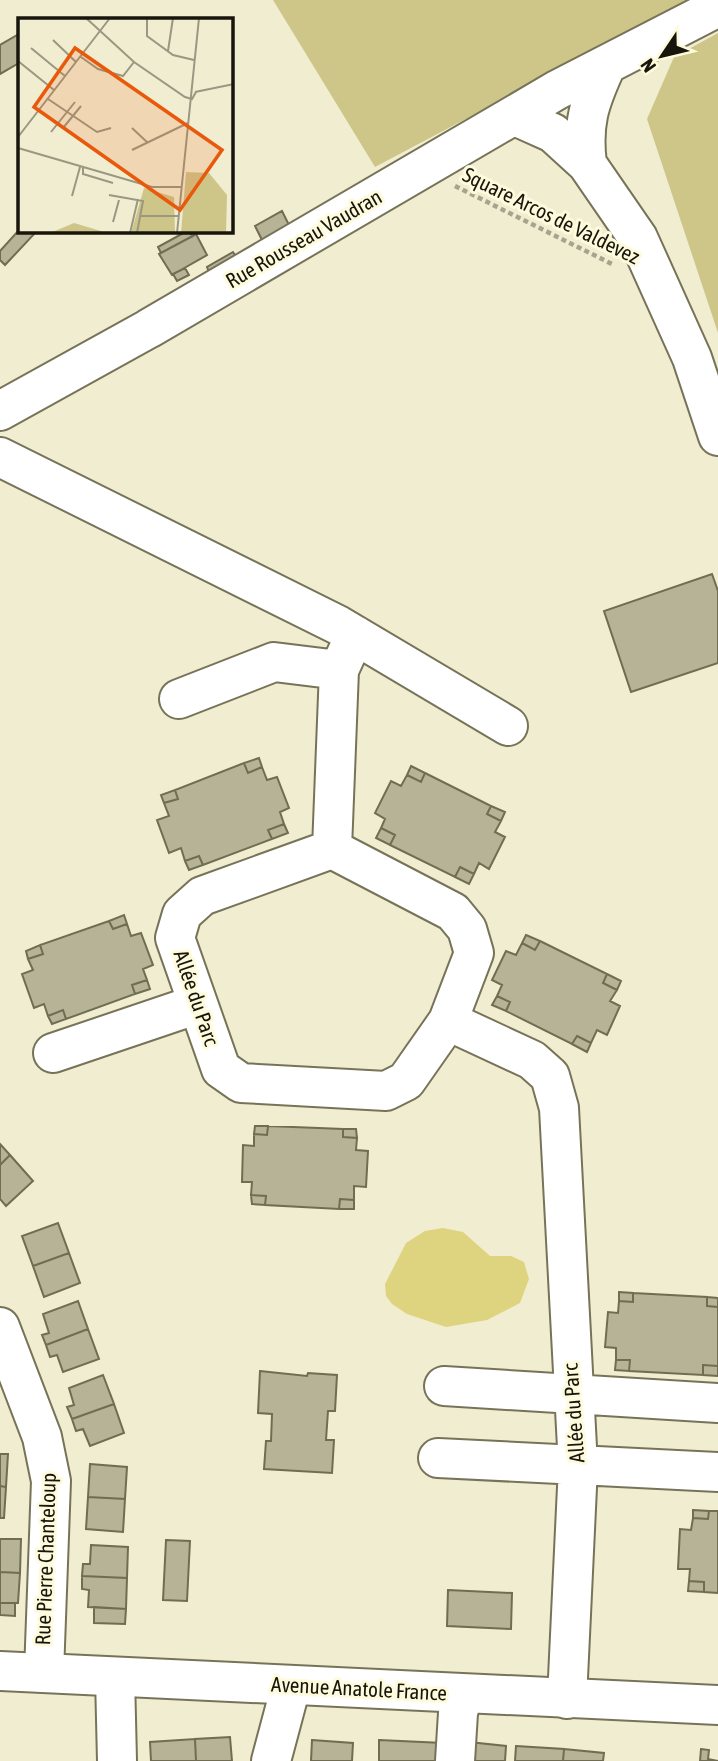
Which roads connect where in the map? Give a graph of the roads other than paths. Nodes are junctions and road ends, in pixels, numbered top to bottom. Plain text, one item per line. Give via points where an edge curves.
1 (718, 8) edge
2 (606, 66) junction
3 (515, 116) junction
4 (587, 164) junction
5 (0, 411) edge
6 (716, 420) edge
7 (0, 457) edge
8 (355, 635) junction
9 (339, 670) junction
10 (179, 699) dead end
11 (508, 726) dead end
12 (332, 849) junction
13 (198, 1004) junction
14 (448, 1021) junction
15 (53, 1053) dead end
16 (0, 1327) edge
17 (444, 1386) dead end
18 (572, 1394) junction
19 (718, 1403) edge
20 (438, 1458) dead end
21 (579, 1466) junction
22 (718, 1472) edge
23 (0, 1671) edge
24 (44, 1673) junction
25 (115, 1677) junction
26 (291, 1686) junction
27 (463, 1694) junction
28 (567, 1699) junction
29 (718, 1705) edge
30 (117, 1761) edge
31 (271, 1761) edge
32 (455, 1761) edge

1 - 2 street, Rue Rousseau Vaudran
2 - 3 street, Rue Rousseau Vaudran
2 - 4 street via 590,101 583,134
3 - 4 street via 553,133
3 - 5 street, Rue Rousseau Vaudran
4 - 6 street via 654,269
7 - 8 street
8 - 9 street
8 - 11 street
9 - 10 street via 274,663
9 - 12 street
12 - 13 street, Allée du Parc via 202,896 182,914 175,938
12 - 14 street, Allée du Parc via 453,912 467,929 474,953
13 - 14 street, Allée du Parc via 221,1069 241,1083 386,1091 406,1081
13 - 15 street
14 - 18 street, Allée du Parc via 531,1060 550,1076 559,1108
16 - 24 street, Rue Pierre Chanteloup via 50,1470
17 - 18 street
18 - 19 street
18 - 21 street, Allée du Parc
20 - 21 street
21 - 22 street
21 - 28 street, Allée du Parc
23 - 24 street, Avenue Anatole France
24 - 25 street, Avenue Anatole France
25 - 26 street, Avenue Anatole France
25 - 30 street
26 - 27 street, Avenue Anatole France
26 - 31 street
27 - 28 street, Avenue Anatole France
27 - 32 street
28 - 29 street, Avenue Anatole France

